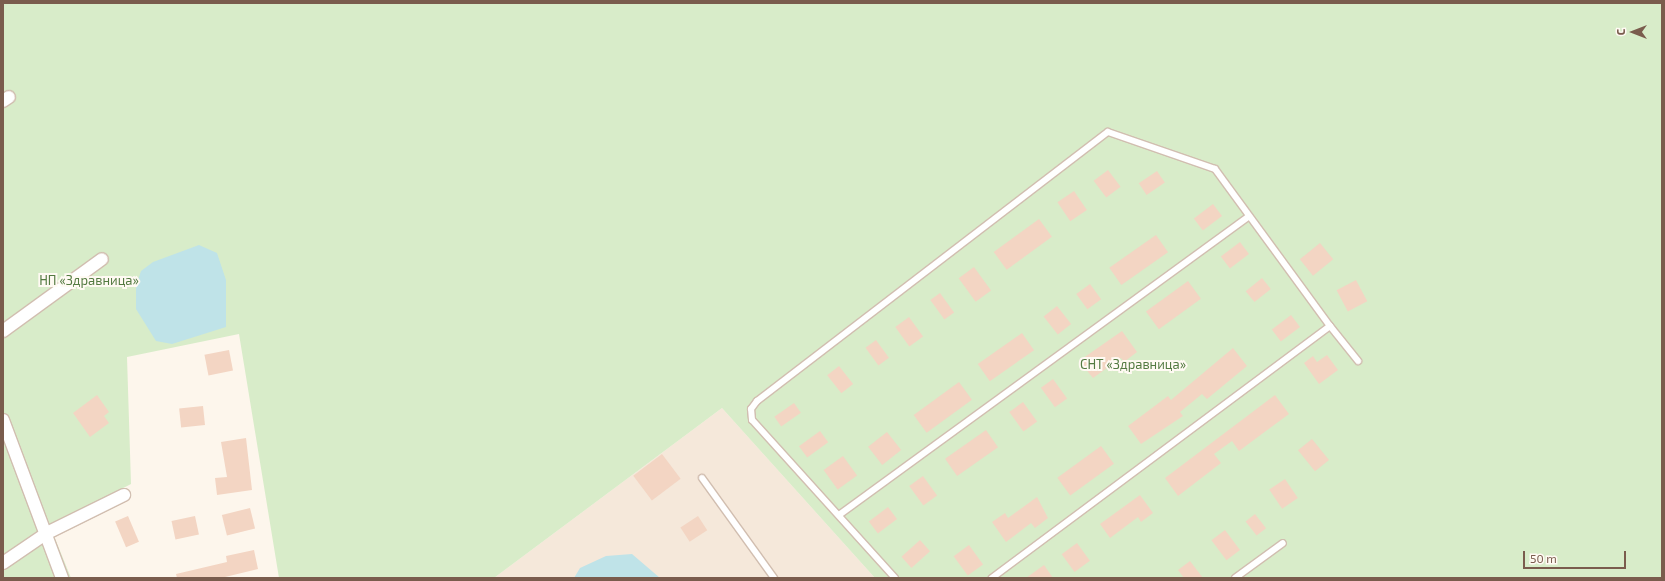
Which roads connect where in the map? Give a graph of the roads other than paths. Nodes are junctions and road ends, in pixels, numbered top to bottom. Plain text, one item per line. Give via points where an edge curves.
1 (1248, 217) junction
2 (102, 259) dead end
3 (1330, 326) junction
4 (3, 331) edge
5 (1358, 361) dead end
6 (3, 420) edge
7 (702, 478) dead end
8 (124, 496) dead end
9 (839, 515) junction
10 (47, 533) junction
11 (1283, 543) dead end
12 (3, 563) edge
13 (62, 578) edge
14 (774, 578) edge
15 (895, 578) edge
16 (992, 578) edge
17 (1235, 578) edge

1 - 3 lane
1 - 9 lane
1 - 9 lane via 1215,169 1108,132 754,405 752,420
2 - 4 street
3 - 5 lane
3 - 16 lane
6 - 10 street
7 - 14 lane
8 - 10 street
9 - 15 lane
10 - 12 street
10 - 13 street
11 - 17 lane

